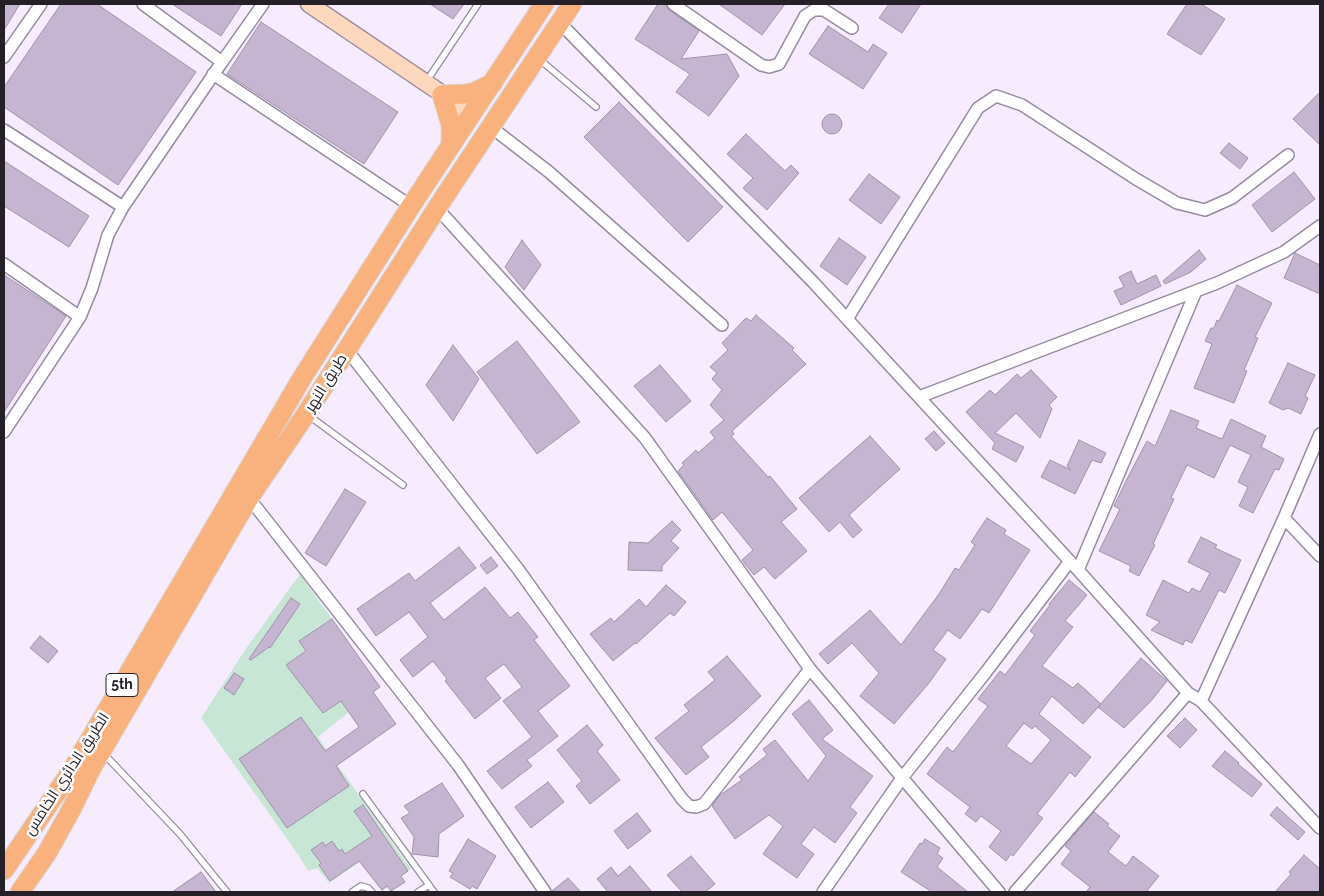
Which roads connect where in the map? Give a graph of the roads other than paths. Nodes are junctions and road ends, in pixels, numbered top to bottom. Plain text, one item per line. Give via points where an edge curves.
1 (40, 4) edge
2 (143, 4) edge
3 (263, 4) edge
4 (309, 4) edge
5 (478, 4) edge
6 (544, 4) edge
7 (572, 4) edge
8 (673, 4) edge
9 (560, 23) junction
10 (852, 28) dead end
11 (4, 57) edge
12 (537, 58) junction
13 (222, 62) junction
14 (213, 74) junction
15 (425, 83) junction
16 (493, 83) junction
17 (442, 95) junction
18 (596, 107) dead end
19 (472, 114) junction
20 (491, 127) junction
21 (4, 130) edge
22 (451, 145) junction
23 (1288, 155) dead end
24 (411, 206) junction
25 (123, 207) junction
26 (437, 208) junction
27 (1320, 226) edge
28 (4, 264) edge
29 (1196, 291) junction
30 (80, 317) junction
31 (848, 319) junction
32 (722, 325) dead end
33 (346, 350) junction
34 (919, 397) junction
35 (306, 414) junction
36 (4, 432) edge
37 (1320, 434) edge
38 (403, 485) dead end
39 (241, 497) junction
40 (1284, 518) junction
41 (1320, 556) edge
42 (1070, 562) junction
43 (1078, 570) junction
44 (810, 669) junction
45 (1188, 693) junction
46 (1201, 701) junction
47 (101, 751) junction
48 (91, 769) joint
49 (902, 778) junction
50 (364, 794) dead end
51 (1320, 828) edge
52 (4, 870) edge
53 (429, 885) junction
54 (20, 892) edge
55 (228, 892) edge
56 (352, 892) edge
57 (372, 892) edge
58 (418, 892) edge
59 (434, 892) edge
60 (546, 892) edge
61 (824, 892) edge
62 (999, 892) edge
63 (1015, 892) edge

1 - 11 street
2 - 13 street
3 - 13 street
4 - 15 main road
5 - 15 lane
6 - 16 main road, طريق النهر
7 - 9 main road, طريق النهر
8 - 10 street via 761,65 769,67 778,64 805,16 814,10 824,10
9 - 12 main road, طريق النهر
9 - 31 street
12 - 18 lane
12 - 20 main road, طريق النهر
13 - 14 street
14 - 24 street
14 - 25 street
15 - 17 main road
16 - 17 main road via 475,92
16 - 19 main road, طريق النهر
17 - 19 main road
17 - 22 main road via 451,124
19 - 22 main road, طريق النهر
20 - 26 main road, طريق النهر
20 - 32 street via 557,179
21 - 25 street
22 - 24 main road, طريق النهر
23 - 31 street via 1232,198 1205,210 1177,203 1022,105 996,96 978,108
24 - 39 main road, طريق النهر via 302,378
25 - 30 street via 108,234
26 - 33 main road, طريق النهر
26 - 44 street via 645,438
27 - 29 street via 1284,252
28 - 30 street
29 - 34 street
29 - 43 street
30 - 36 street
31 - 34 street
33 - 35 main road, طريق النهر
33 - 44 street via 518,569 689,806 704,804
34 - 42 street
35 - 38 lane
35 - 39 main road, طريق النهر
37 - 40 street
39 - 47 main road, طريق النهر
39 - 52 main road, الطريق الدائري الخامس / 5th via 72,770
39 - 60 street via 458,765
40 - 41 street
40 - 46 street
42 - 43 street
42 - 49 street
43 - 45 street
44 - 49 street
45 - 46 street
45 - 63 street
46 - 51 street
47 - 48 main road, طريق النهر
47 - 55 lane via 180,834
48 - 54 main road, الطريق الدائري الخامس via 47,853
49 - 61 street
49 - 62 street
50 - 53 lane
53 - 58 lane
53 - 59 lane
56 - 57 lane via 361,886

